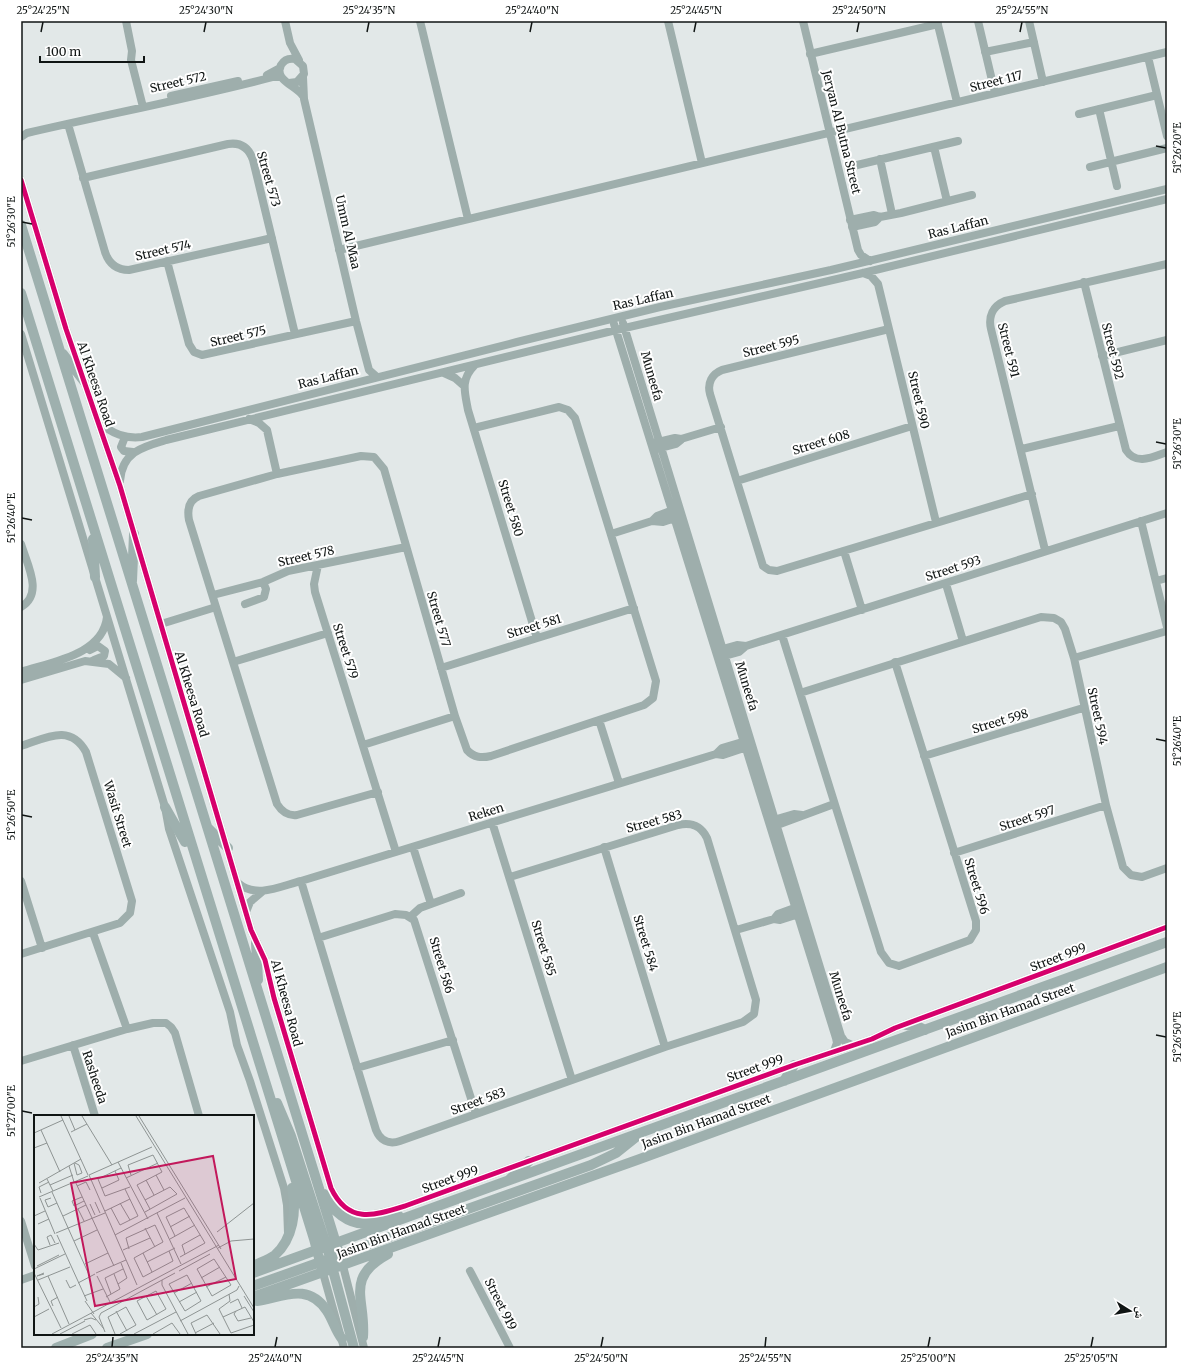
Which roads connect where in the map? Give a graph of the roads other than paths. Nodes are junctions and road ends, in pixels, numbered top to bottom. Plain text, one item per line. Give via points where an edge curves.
1 (126, 21) edge
2 (285, 21) edge
3 (420, 21) edge
4 (668, 21) edge
5 (803, 21) edge
6 (978, 21) edge
7 (1029, 21) edge
8 (938, 22) edge
9 (1034, 42) junction
10 (290, 43) junction
11 (985, 52) junction
12 (1167, 52) edge
13 (810, 54) junction
14 (1148, 57) junction
15 (286, 60) junction
16 (299, 60) junction
17 (280, 68) junction
18 (281, 77) junction
19 (303, 77) junction
20 (1043, 82) junction
21 (290, 83) junction
22 (995, 93) junction
23 (1157, 95) junction
24 (304, 99) junction
25 (957, 102) junction
26 (145, 104) junction
27 (1099, 109) junction
28 (1079, 114) dead end
29 (68, 124) junction
30 (830, 133) junction
31 (23, 134) edge
32 (1167, 136) edge
33 (958, 141) dead end
34 (934, 147) junction
35 (1167, 148) edge
36 (880, 159) junction
37 (1112, 162) junction
38 (702, 163) junction
39 (853, 166) dead end
40 (1090, 167) dead end
41 (83, 178) junction
42 (21, 180) edge
43 (1117, 186) dead end
44 (1167, 189) edge
45 (972, 195) dead end
46 (1167, 199) edge
47 (947, 202) junction
48 (892, 214) junction
49 (468, 219) junction
50 (851, 224) junction
51 (21, 225) edge
52 (272, 238) junction
53 (339, 250) junction
54 (858, 250) junction
55 (167, 261) junction
56 (870, 261) junction
57 (852, 264) junction
58 (1167, 264) edge
59 (889, 267) junction
60 (831, 270) junction
61 (864, 273) junction
62 (834, 280) junction
63 (1084, 282) junction
64 (878, 284) junction
65 (21, 293) edge
66 (622, 317) junction
67 (613, 319) junction
68 (356, 321) junction
69 (624, 328) junction
70 (889, 329) junction
71 (616, 330) junction
72 (21, 334) edge
73 (295, 334) junction
74 (1167, 340) edge
75 (58, 348) junction
76 (1102, 356) junction
77 (474, 366) junction
78 (370, 370) junction
79 (443, 373) junction
80 (377, 377) junction
81 (362, 381) junction
82 (463, 385) junction
83 (87, 386) junction
84 (279, 412) junction
85 (249, 419) junction
86 (98, 420) junction
87 (912, 426) junction
88 (1119, 426) junction
89 (721, 427) junction
90 (474, 428) junction
91 (267, 430) junction
92 (125, 437) junction
93 (657, 446) junction
94 (1022, 449) junction
95 (133, 452) junction
96 (1167, 452) edge
97 (277, 474) junction
98 (737, 481) junction
99 (120, 486) junction
100 (1032, 494) junction
101 (1167, 513) edge
102 (674, 514) junction
103 (1141, 521) junction
104 (936, 522) junction
105 (92, 523) junction
106 (134, 534) junction
107 (611, 534) junction
108 (21, 544) edge
109 (406, 547) junction
110 (844, 550) junction
111 (1046, 550) junction
112 (318, 565) junction
113 (95, 577) junction
114 (1167, 578) edge
115 (1156, 581) junction
116 (263, 582) junction
117 (946, 584) junction
118 (132, 589) junction
119 (213, 595) junction
120 (245, 604) dead end
121 (21, 607) edge
122 (216, 607) junction
123 (634, 608) junction
124 (862, 610) junction
125 (107, 614) junction
126 (161, 624) junction
127 (1167, 627) edge
128 (1167, 631) edge
129 (328, 633) junction
130 (782, 635) junction
131 (537, 638) junction
132 (963, 641) junction
133 (80, 652) junction
134 (721, 653) junction
135 (1074, 658) junction
136 (85, 661) junction
137 (233, 662) junction
138 (895, 662) junction
139 (441, 668) junction
140 (21, 672) edge
141 (127, 679) junction
142 (21, 680) edge
143 (800, 693) junction
144 (1083, 708) junction
145 (456, 716) junction
146 (599, 720) junction
147 (748, 743) junction
148 (363, 745) junction
149 (21, 746) edge
150 (924, 756) junction
151 (619, 783) junction
152 (378, 792) junction
153 (834, 804) junction
154 (1106, 805) junction
155 (165, 807) junction
156 (492, 822) junction
157 (772, 824) junction
158 (206, 827) junction
159 (413, 846) junction
160 (604, 847) junction
161 (228, 848) junction
162 (396, 852) junction
163 (954, 853) junction
164 (194, 855) junction
165 (1167, 868) edge
166 (510, 877) junction
167 (21, 881) edge
168 (301, 881) junction
169 (238, 884) junction
170 (263, 891) junction
171 (461, 893) dead end
172 (431, 904) junction
173 (799, 910) junction
174 (246, 912) junction
175 (410, 917) junction
176 (1167, 928) edge
177 (736, 930) junction
178 (93, 933) junction
179 (318, 938) junction
180 (1167, 942) edge
181 (256, 943) junction
182 (42, 948) junction
183 (21, 954) edge
184 (1167, 967) edge
185 (258, 994) junction
186 (906, 1025) junction
187 (127, 1029) junction
188 (925, 1030) junction
189 (453, 1040) junction
190 (73, 1045) junction
191 (852, 1045) junction
192 (666, 1047) junction
193 (834, 1051) junction
194 (21, 1061) edge
195 (794, 1064) junction
196 (357, 1068) junction
197 (263, 1076) junction
198 (572, 1080) junction
199 (784, 1081) junction
200 (476, 1114) junction
201 (95, 1115) edge
202 (199, 1115) edge
203 (639, 1134) junction
204 (528, 1161) junction
205 (291, 1166) junction
206 (316, 1183) junction
207 (505, 1183) junction
208 (347, 1210) joint
209 (411, 1216) junction
210 (21, 1221) edge
211 (288, 1235) junction
212 (403, 1244) junction
213 (329, 1258) junction
214 (34, 1263) edge
215 (254, 1265) edge
216 (343, 1266) junction
217 (470, 1271) dead end
218 (254, 1273) edge
219 (34, 1275) edge
220 (21, 1280) edge
221 (254, 1286) edge
222 (254, 1296) edge
223 (254, 1301) edge
224 (89, 1335) edge
225 (143, 1335) edge
226 (362, 1337) junction
227 (343, 1343) edge
228 (56, 1348) edge
229 (107, 1348) edge
230 (354, 1348) edge
231 (364, 1348) edge
232 (510, 1348) edge

1 - 26 street
2 - 10 street
3 - 49 street
4 - 38 street
5 - 13 street, Jeryan Al Butna Street
6 - 11 street
7 - 9 street
8 - 13 street
8 - 25 street
9 - 11 street
9 - 20 street
10 - 15 street
10 - 16 street
11 - 22 street
12 - 14 street, Street 117
13 - 30 street, Jeryan Al Butna Street
14 - 20 street, Street 117
14 - 23 street
15 - 16 street
15 - 17 street
16 - 19 street via 304,66
17 - 18 street
17 - 26 street, Street 572 via 269,74
18 - 21 street
18 - 26 street, Street 572 via 211,93
19 - 21 street via 297,82
19 - 24 street, Umm Al Maa
20 - 22 street, Street 117
21 - 24 street, Umm Al Maa via 298,89
22 - 25 street, Street 117
23 - 27 street
23 - 32 street
24 - 53 street, Umm Al Maa
25 - 30 street, Street 117
26 - 29 street, Street 572 via 88,116
27 - 28 street
27 - 37 street
29 - 31 street, Street 572
29 - 41 street, Street 574
30 - 38 street, Street 117
30 - 50 street, Jeryan Al Butna Street
33 - 34 street
34 - 36 street
34 - 47 street
35 - 37 street
36 - 39 street
36 - 48 street
37 - 40 street
37 - 43 street
38 - 49 street, Street 117
41 - 52 street, Street 573 via 228,144 239,144 248,150 253,160
41 - 55 street, Street 574 via 110,262 118,268 129,270
42 - 83 street, Al Kheesa Road via 66,329
44 - 56 street, Ras Laffan
45 - 47 street
46 - 59 street, Ras Laffan
47 - 48 street
48 - 50 street via 880,217 875,222
49 - 53 street, Street 117
50 - 54 street, Jeryan Al Butna Street
51 - 75 main road, Al Kheesa Road
52 - 55 street, Street 574
52 - 73 street, Street 573
53 - 68 street, Umm Al Maa
54 - 56 street
54 - 57 street
55 - 73 street, Street 575 via 188,340 194,352 207,355
56 - 57 street, Ras Laffan
57 - 60 street, Ras Laffan
58 - 63 street, Street 591
59 - 61 street, Ras Laffan
59 - 64 street via 882,274
60 - 62 street
60 - 66 street, Ras Laffan
61 - 62 street, Ras Laffan
61 - 64 street
62 - 69 street, Ras Laffan
63 - 76 street, Street 592
63 - 94 street, Street 591 via 1005,301 996,306 991,314 991,328
64 - 70 street, Street 590
65 - 105 main road, Al Kheesa Road
66 - 67 street, Ras Laffan
66 - 69 street, Muneefa
67 - 71 street, Muneefa
67 - 80 street, Ras Laffan
68 - 73 street, Street 575
68 - 78 street, Umm Al Maa
69 - 71 street, Ras Laffan
69 - 93 street, Muneefa via 637,362
70 - 87 street, Street 590
70 - 89 street, Street 595 via 719,371 711,379 709,386
71 - 77 street, Ras Laffan
71 - 93 street, Muneefa
72 - 113 street
74 - 76 street
75 - 83 main road
75 - 118 main road, Al Kheesa Road
76 - 88 street, Street 592
77 - 79 street, Ras Laffan
77 - 82 street
78 - 80 street, Umm Al Maa
78 - 81 street
79 - 82 street
79 - 84 street, Ras Laffan
80 - 81 street, Ras Laffan
81 - 92 street, Ras Laffan via 142,436
82 - 90 street, Street 580
83 - 86 street, Al Kheesa Road
84 - 85 street, Ras Laffan
84 - 91 street
85 - 91 street
85 - 95 street, Ras Laffan via 155,443
86 - 92 street via 111,431
86 - 99 street, Al Kheesa Road
87 - 98 street, Street 608
87 - 104 street, Street 590
88 - 94 street
88 - 96 street, Street 592 via 1126,450 1134,458 1142,459
89 - 93 street via 681,439 675,438
89 - 98 street, Street 595
90 - 107 street, Street 577 via 559,407 568,410 577,422
90 - 131 street, Street 580
91 - 97 street
92 - 95 street via 121,447 124,451
93 - 102 street, Muneefa
93 - 134 street, Muneefa
94 - 100 street, Street 591
95 - 99 street via 122,469
97 - 109 street, Street 577 via 360,456 374,457 384,469
97 - 119 street, Street 577 via 199,496 190,502 188,516
98 - 110 street, Street 595 via 759,559 766,568 777,571
99 - 106 street, Al Kheesa Road
100 - 104 street, Street 595
100 - 111 street, Street 591
101 - 103 street, Street 593
102 - 107 street via 657,516 652,521
102 - 134 street, Muneefa
103 - 111 street, Street 593
103 - 115 street
104 - 110 street, Street 595
105 - 113 main road
105 - 164 main road, Al Kheesa Road
106 - 118 main road
106 - 126 street, Al Kheesa Road
107 - 123 street, Street 577
108 - 121 street via 33,590 30,600
109 - 112 street, Street 578
109 - 139 street, Street 577
110 - 124 street
111 - 117 street, Street 593
112 - 116 street, Street 578 via 288,571
112 - 129 street, Street 579 via 314,588
113 - 125 street
114 - 115 street
115 - 127 street
116 - 119 street, Street 578
116 - 120 street via 266,589 264,597
117 - 124 street, Street 593
117 - 132 street
118 - 158 main road, Al Kheesa Road
119 - 122 street, Street 577
122 - 126 street
122 - 137 street, Street 577
123 - 131 street, Street 581
123 - 146 street, Street 577 via 656,682 655,693 644,705
124 - 130 street, Street 593
125 - 133 street via 106,624 99,638
125 - 141 street
126 - 161 street, Al Kheesa Road
128 - 135 street
129 - 137 street
129 - 148 street, Street 579
130 - 134 street, Street 593 via 746,646 737,645
130 - 143 street, Street 596
131 - 139 street, Street 581
132 - 135 street, Street 594 via 1041,617 1050,617 1063,625
132 - 138 street, Street 594
133 - 136 street via 98,646 105,651 102,658
133 - 140 street
134 - 147 street, Muneefa
135 - 144 street, Street 594
136 - 141 street via 108,664
136 - 142 street
137 - 152 street, Street 577 via 281,810 286,814 297,815
138 - 143 street, Street 594
138 - 150 street, Street 596
139 - 145 street, Street 577
141 - 155 street
143 - 153 street, Street 596
144 - 150 street, Street 598
144 - 154 street, Street 594
145 - 146 street, Street 577 via 467,750 480,758
145 - 148 street
146 - 151 street
147 - 151 street, Reken via 722,748 716,754
147 - 157 street, Muneefa
148 - 152 street, Street 579
149 - 178 street, Wasit Street via 63,734 78,740 86,752 132,901 126,919
150 - 163 street, Street 596
151 - 156 street, Reken
152 - 162 street, Street 579
153 - 157 street via 802,815 796,813
153 - 163 street, Street 596 via 881,952 886,960 894,965 903,965 965,942 975,934 976,921
154 - 163 street, Street 597
154 - 165 street, Street 594 via 1126,872 1142,877
155 - 164 main road
155 - 211 street via 169,829 230,1012 237,1045 284,1188
156 - 159 street, Reken
156 - 166 street, Street 585
157 - 173 street, Muneefa
158 - 161 main road
158 - 185 main road, Al Kheesa Road
159 - 162 street, Reken
159 - 172 street
160 - 166 street, Street 583
160 - 177 street, Street 583 via 683,824 698,826 707,838
160 - 192 street, Street 584
161 - 169 street, Al Kheesa Road
162 - 168 street, Reken
164 - 197 main road, Al Kheesa Road
166 - 198 street, Street 585
167 - 182 street
168 - 170 street, Reken
168 - 179 street, Street 583
169 - 170 street, Reken via 252,891
169 - 174 street, Al Kheesa Road
170 - 174 street, Reken via 250,902
171 - 172 street
172 - 175 street via 417,910
173 - 177 street via 778,914 774,919
173 - 191 street, Muneefa via 841,1036 845,1042
173 - 193 street, Muneefa via 836,1040
174 - 181 street, Al Kheesa Road
175 - 179 street via 395,914
175 - 189 street, Street 586 via 416,924
176 - 186 street, Street 999
177 - 192 street, Street 583 via 756,1000 754,1014 743,1022
178 - 182 street, Wasit Street
178 - 187 street
179 - 196 street, Street 583
180 - 188 main road, Jasim Bin Hamad Street
181 - 185 main road
181 - 208 street, Al Kheesa Road via 265,960 331,1188
182 - 183 street, Wasit Street
184 - 212 main road, Jasim Bin Hamad Street
185 - 206 main road, Al Kheesa Road via 291,1094
186 - 188 main road
186 - 191 street, Street 999
187 - 190 street
187 - 202 street via 161,1022 173,1029
188 - 199 main road, Jasim Bin Hamad Street
189 - 196 street
189 - 200 street, Street 586
190 - 194 street
190 - 201 street, Rasheeda
191 - 193 street, Street 999
192 - 198 street, Street 583
193 - 195 street, Street 999
195 - 199 main road
195 - 204 street, Street 999
196 - 200 street, Street 583 via 376,1130 381,1138 390,1143
197 - 205 main road, Al Kheesa Road
197 - 213 main road via 291,1136
198 - 200 street, Street 583
199 - 203 main road, Jasim Bin Hamad Street
203 - 207 main road, Jasim Bin Hamad Street
203 - 213 main road via 616,1153 591,1165
204 - 207 main road
204 - 208 street, Street 999 via 381,1214 365,1215
205 - 211 main road via 294,1210
205 - 213 main road, Al Kheesa Road
206 - 209 main road via 322,1188 333,1208 354,1222 365,1224 393,1216
206 - 213 main road, Al Kheesa Road
207 - 209 main road, Jasim Bin Hamad Street
209 - 213 main road, Jasim Bin Hamad Street
210 - 214 street
211 - 215 main road via 275,1254
212 - 216 main road, Jasim Bin Hamad Street
212 - 226 main road via 372,1265 362,1279 359,1298
213 - 216 main road, Jasim Bin Hamad Street
213 - 218 main road, Jasim Bin Hamad Street
213 - 221 main road
213 - 222 main road, Jasim Bin Hamad Street
213 - 227 street, Al Kheesa Road
213 - 230 main road
216 - 226 street
217 - 232 street, Street 919
219 - 220 street
223 - 227 main road via 293,1292 309,1296 324,1306
224 - 228 main road
225 - 229 main road
226 - 231 street

